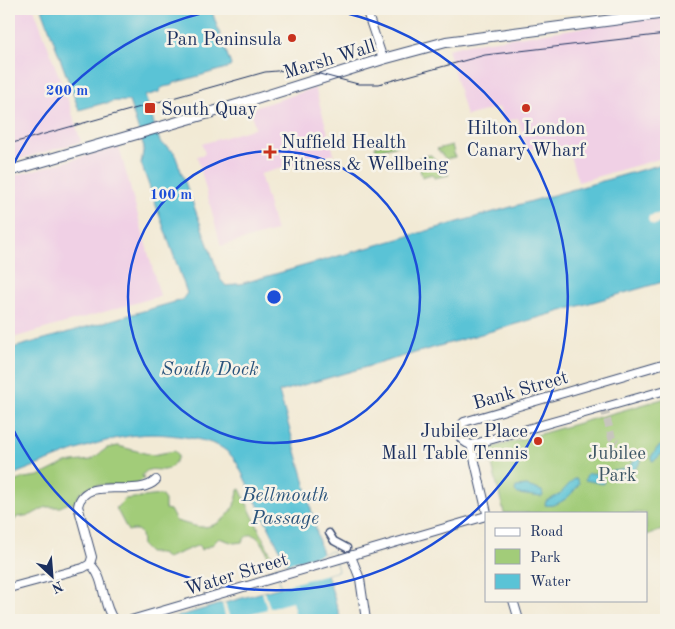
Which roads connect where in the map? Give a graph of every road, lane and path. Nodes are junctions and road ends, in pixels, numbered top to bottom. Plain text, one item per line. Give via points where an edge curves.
1 (366, 9) edge
2 (623, 13) edge
3 (666, 13) edge
4 (383, 59) junction
5 (9, 171) edge
6 (666, 363) edge
7 (666, 390) edge
8 (471, 445) junction
9 (156, 480) dead end
10 (487, 512) edge
11 (485, 515) edge
12 (329, 533) dead end
13 (347, 548) dead end
14 (350, 556) junction
15 (90, 564) junction
16 (9, 588) edge
17 (514, 602) edge
18 (114, 620) edge
19 (131, 620) edge
20 (366, 620) edge
21 (519, 620) edge

1 - 4 street
2 - 3 street, Marsh Wall
2 - 4 street, Marsh Wall via 446,42
4 - 5 street, Marsh Wall
6 - 8 street, Bank Street via 464,422 459,437
7 - 8 street
8 - 10 street
9 - 15 street via 145,488 106,487 82,497 78,506 92,557
11 - 14 street, Water Street
12 - 13 street via 334,541
14 - 19 street, Water Street
14 - 20 street via 360,579
15 - 16 street
15 - 18 street via 98,573
17 - 21 street

